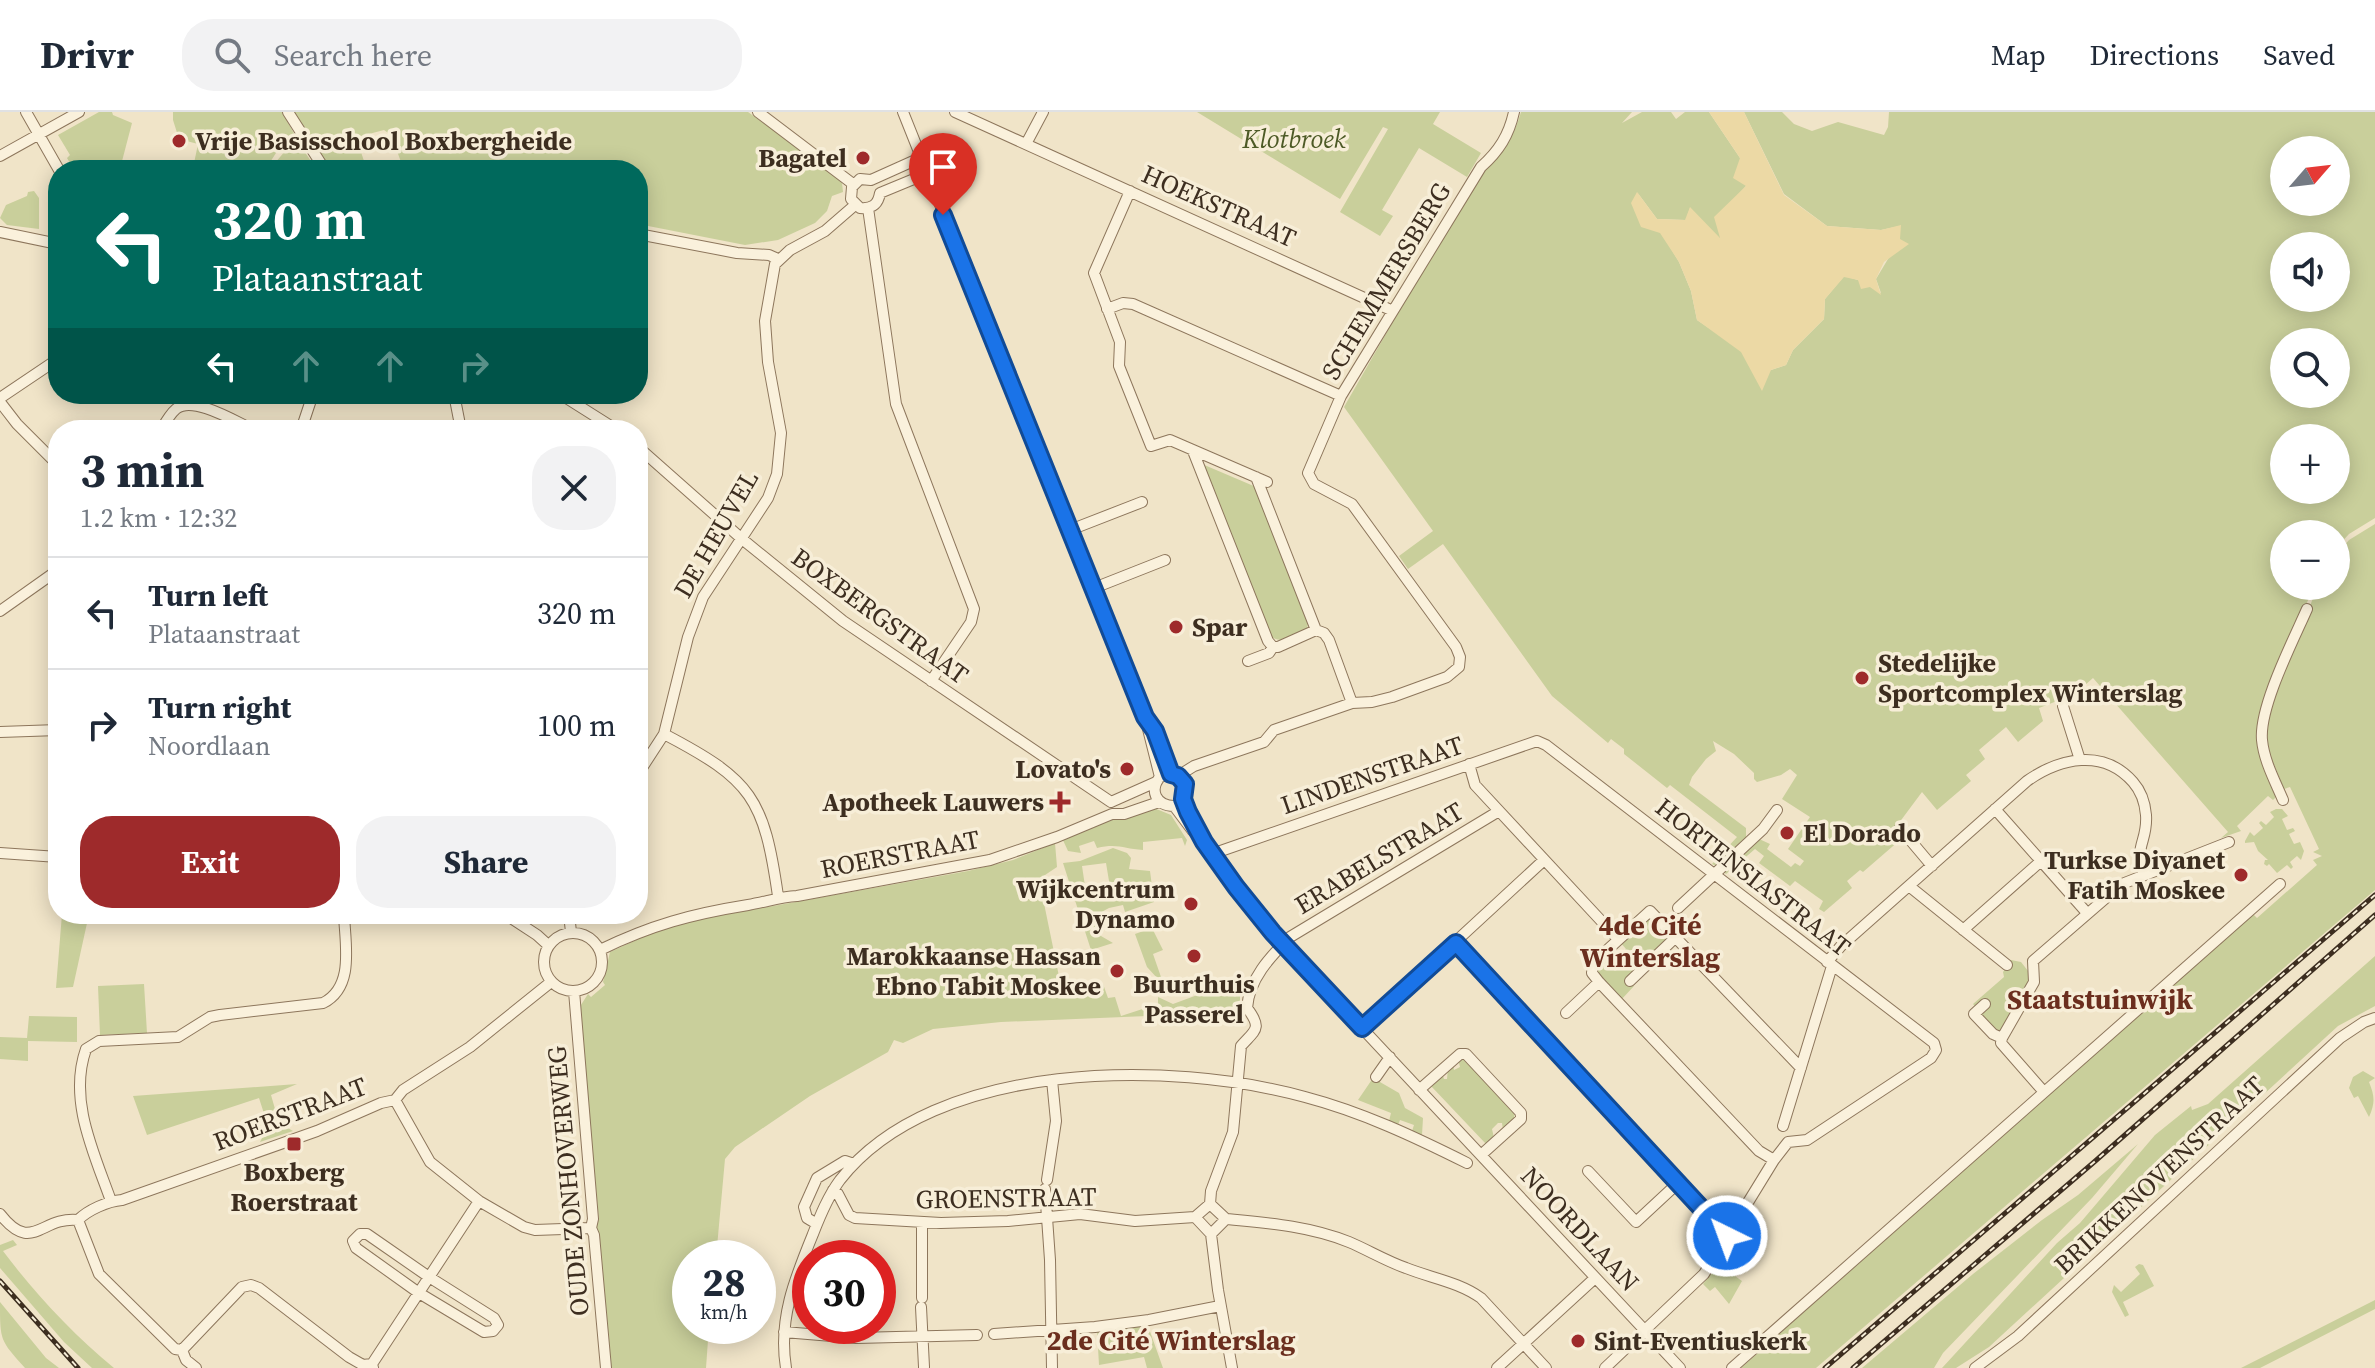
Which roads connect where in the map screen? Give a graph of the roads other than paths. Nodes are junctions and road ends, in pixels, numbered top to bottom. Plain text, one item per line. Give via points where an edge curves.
1 (26, 112) edge
2 (79, 112) edge
3 (288, 112) edge
4 (758, 112) edge
5 (903, 112) edge
6 (955, 112) edge
7 (1043, 112) edge
8 (1514, 112) edge
9 (39, 135) junction
10 (1026, 144) junction
11 (0, 156) edge
12 (920, 158) junction
13 (53, 160) edge
14 (319, 160) edge
15 (926, 174) junction
16 (871, 180) junction
17 (853, 184) junction
18 (1130, 191) junction
19 (880, 193) junction
20 (855, 205) junction
21 (868, 208) junction
22 (0, 232) edge
23 (648, 236) edge
24 (48, 242) edge
25 (778, 259) junction
26 (1107, 309) junction
27 (1393, 311) junction
28 (48, 366) edge
29 (1341, 396) junction
30 (0, 400) edge
31 (185, 404) edge
32 (196, 404) edge
33 (576, 404) edge
34 (168, 420) edge
35 (232, 420) edge
36 (601, 420) edge
37 (1193, 451) junction
38 (48, 455) edge
39 (648, 456) edge
40 (1256, 477) junction
41 (1267, 482) dead end
42 (1142, 502) dead end
43 (1070, 530) junction
44 (742, 539) junction
45 (1165, 560) dead end
46 (48, 577) edge
47 (1094, 588) junction
48 (2307, 609) dead end
49 (0, 611) edge
50 (1316, 630) junction
51 (1273, 647) junction
52 (1248, 661) dead end
53 (931, 681) junction
54 (1352, 703) junction
55 (2063, 706) dead end
56 (48, 730) edge
57 (0, 732) edge
58 (664, 734) junction
59 (1546, 745) joint
60 (648, 759) edge
61 (2080, 760) junction
62 (1469, 764) junction
63 (1170, 779) junction
64 (2283, 800) dead end
65 (1111, 802) junction
66 (1159, 802) junction
67 (1178, 802) junction
68 (1995, 809) junction
69 (1777, 810) dead end
70 (1499, 811) junction
71 (1112, 814) junction
72 (1900, 828) dead end
73 (2229, 842) dead end
74 (0, 853) edge
75 (1212, 854) junction
76 (48, 856) edge
77 (1544, 860) junction
78 (2041, 861) junction
79 (1932, 866) junction
80 (1714, 874) junction
81 (2144, 875) junction
82 (2280, 884) dead end
83 (1909, 886) junction
84 (778, 896) junction
85 (1678, 908) dead end
86 (2087, 913) junction
87 (344, 924) edge
88 (519, 924) edge
89 (570, 924) edge
90 (1963, 930) junction
91 (571, 932) junction
92 (1676, 937) junction
93 (1618, 939) junction
94 (1456, 943) junction
95 (1283, 944) junction
96 (548, 945) junction
97 (600, 950) junction
98 (1830, 964) junction
99 (2007, 965) dead end
100 (1630, 981) dead end
101 (551, 982) junction
102 (1599, 982) junction
103 (574, 991) junction
104 (1985, 1004) dead end
105 (1566, 1013) dead end
106 (2375, 1018) edge
107 (1362, 1028) junction
108 (2002, 1038) junction
109 (1390, 1057) junction
110 (1801, 1068) junction
111 (1376, 1077) dead end
112 (1052, 1080) junction
113 (1238, 1083) junction
114 (1419, 1090) junction
115 (2044, 1092) junction
116 (395, 1100) junction
117 (1783, 1126) dead end
118 (1481, 1155) junction
119 (1774, 1160) junction
120 (1467, 1163) dead end
121 (854, 1164) junction
122 (1588, 1171) dead end
123 (1678, 1183) junction
124 (833, 1190) junction
125 (111, 1201) junction
126 (479, 1201) junction
127 (1210, 1204) junction
128 (0, 1214) edge
129 (1195, 1217) junction
130 (1046, 1218) junction
131 (1226, 1219) junction
132 (78, 1220) junction
133 (922, 1222) junction
134 (817, 1224) junction
135 (591, 1228) junction
136 (1211, 1234) junction
137 (1727, 1236) junction
138 (429, 1277) junction
139 (1595, 1278) junction
140 (419, 1293) junction
141 (1220, 1306) junction
142 (1645, 1330) junction
143 (1050, 1331) junction
144 (784, 1332) junction
145 (994, 1334) dead end
146 (977, 1335) dead end
147 (922, 1338) junction
148 (1523, 1344) junction
149 (182, 1350) junction
150 (372, 1366) edge
151 (924, 1367) edge
152 (196, 1368) edge
153 (606, 1368) edge
154 (786, 1368) edge
155 (1052, 1368) edge
156 (1232, 1368) edge
157 (1497, 1368) edge
158 (1546, 1368) edge
159 (1605, 1368) edge
160 (1680, 1368) edge
161 (1732, 1368) edge
162 (1975, 1368) edge

1 - 9 street
2 - 9 street
3 - 14 street
4 - 17 street
5 - 12 street
6 - 10 street, HOEKSTRAAT
7 - 10 street
8 - 27 street, SCHEMMERSBERG via 1499,150 1481,167
9 - 11 street
9 - 13 street
10 - 18 street, HOEKSTRAAT
12 - 15 street
12 - 16 street
15 - 19 street
15 - 43 street
16 - 17 street
16 - 19 street
17 - 20 street
18 - 26 street via 1094,273
18 - 27 street, HOEKSTRAAT
19 - 21 street
20 - 21 street
20 - 25 street via 825,231
21 - 53 street via 896,404 974,609 971,622
22 - 24 street
23 - 25 street
25 - 44 street, DE HEUVEL via 765,321 781,433 779,462 768,498
26 - 29 street via 1133,304
26 - 37 street via 1120,342 1119,366 1151,446 1170,440
27 - 29 street, SCHEMMERSBERG
28 - 30 street
29 - 54 street, SCHEMMERSBERG via 1312,462 1310,479 1352,504 1460,657 1459,667 1447,677 1382,700
30 - 38 street
31 - 34 street
32 - 35 street
33 - 36 street
37 - 40 street
37 - 51 street
39 - 44 street, BOXBERGSTRAAT
40 - 41 street
40 - 50 street
42 - 43 street
43 - 47 street
44 - 53 street, BOXBERGSTRAAT via 843,621
44 - 58 street, DE HEUVEL via 694,618
45 - 47 street
46 - 49 street
47 - 63 street
48 - 64 street via 2275,684 2262,734
50 - 51 street
50 - 54 street via 1329,640
51 - 52 street
53 - 65 street, BOXBERGSTRAAT
54 - 63 street via 1274,730 1264,742
55 - 61 street
56 - 57 street
58 - 60 street, DE HEUVEL
58 - 84 street via 725,768 749,794 764,822
59 - 62 street, LINDENSTRAAT via 1527,743
59 - 80 street, HORTENSIASTRAAT
61 - 68 street via 2040,772
61 - 81 street via 2108,763 2137,786 2146,815 2138,859
62 - 70 street via 1475,785
62 - 75 street, LINDENSTRAAT
63 - 65 street
63 - 66 street via 1154,793
63 - 67 street
65 - 71 street
66 - 67 street
66 - 71 street
67 - 75 street, NOORDLAAN
68 - 78 street
68 - 79 street
69 - 80 street, HORTENSIASTRAAT
70 - 77 street
70 - 95 street, ERABELSTRAAT
71 - 84 street, ROERSTRAAT via 990,860
72 - 79 street
73 - 81 street
74 - 76 street
75 - 95 street, NOORDLAAN
77 - 93 street
77 - 94 street
78 - 86 street
78 - 90 street
79 - 83 street
80 - 85 street, HORTENSIASTRAAT
80 - 98 street, HORTENSIASTRAAT
81 - 86 street via 2122,884
82 - 115 street
83 - 90 street
83 - 98 street via 1841,946
84 - 97 street, ROERSTRAAT via 680,917
86 - 108 street via 2033,961 2034,982
87 - 125 street via 343,984 323,1003 210,1017 178,1037 99,1041 86,1049 81,1116
88 - 96 street
89 - 91 street
90 - 99 street
91 - 96 street
91 - 97 street
92 - 93 street via 1650,911
92 - 100 street
92 - 110 street
93 - 102 street via 1591,968
94 - 107 street
94 - 123 street
95 - 107 street, NOORDLAAN
95 - 113 street, ERABELSTRAAT via 1264,965 1248,999 1256,1026 1241,1046
96 - 101 street via 544,965
97 - 103 street via 599,975 589,987
98 - 110 street
98 - 119 street, HORTENSIASTRAAT via 1934,1043 1936,1050 1807,1140 1788,1142
101 - 103 street
101 - 116 street, ROERSTRAAT
102 - 105 street
102 - 119 street via 1756,1149
103 - 135 street, OUDE ZONHOVERWEG
104 - 108 street via 1974,1014
106 - 162 street, BRIKKENOVENSTRAAT via 2340,1038 2018,1336
107 - 109 street, NOORDLAAN
108 - 115 street
109 - 111 street
109 - 114 street, NOORDLAAN
110 - 117 street
112 - 113 street via 1118,1074
112 - 121 street via 985,1093 940,1110 897,1132
112 - 130 street via 1056,1121
113 - 120 street via 1351,1110
113 - 127 street via 1233,1132
114 - 118 street, NOORDLAAN
114 - 118 street via 1466,1054 1521,1113 1521,1119
115 - 161 street
116 - 125 street, ROERSTRAAT
116 - 126 street via 430,1162
118 - 139 street, NOORDLAAN
119 - 137 street
121 - 124 street
121 - 134 street via 845,1161 817,1178 804,1207 807,1218
122 - 123 street via 1636,1222
123 - 137 street
124 - 133 street, GROENSTRAAT via 852,1217
124 - 134 street
125 - 132 street, ROERSTRAAT
126 - 135 street via 535,1230
126 - 138 street
127 - 129 street
127 - 131 street
128 - 132 street, ROERSTRAAT via 17,1233
129 - 130 street, GROENSTRAAT
129 - 136 street
130 - 133 street, GROENSTRAAT
130 - 143 street
131 - 136 street
131 - 148 street via 1320,1232 1468,1289
132 - 149 street via 99,1274
133 - 147 street
134 - 144 street via 793,1281
135 - 153 street, OUDE ZONHOVERWEG
136 - 141 street
137 - 142 street via 1704,1274
138 - 140 street
138 - 140 street via 367,1234 353,1241
138 - 140 street via 498,1325 484,1332
139 - 142 street, NOORDLAAN
139 - 148 street
140 - 150 street
141 - 143 street
141 - 156 street
142 - 159 street
142 - 160 street, NOORDLAAN
143 - 145 street
143 - 155 street
144 - 147 street
144 - 154 street
146 - 147 street
147 - 151 street
148 - 157 street
148 - 158 street
149 - 150 street via 242,1287 251,1285 349,1357
149 - 152 street

